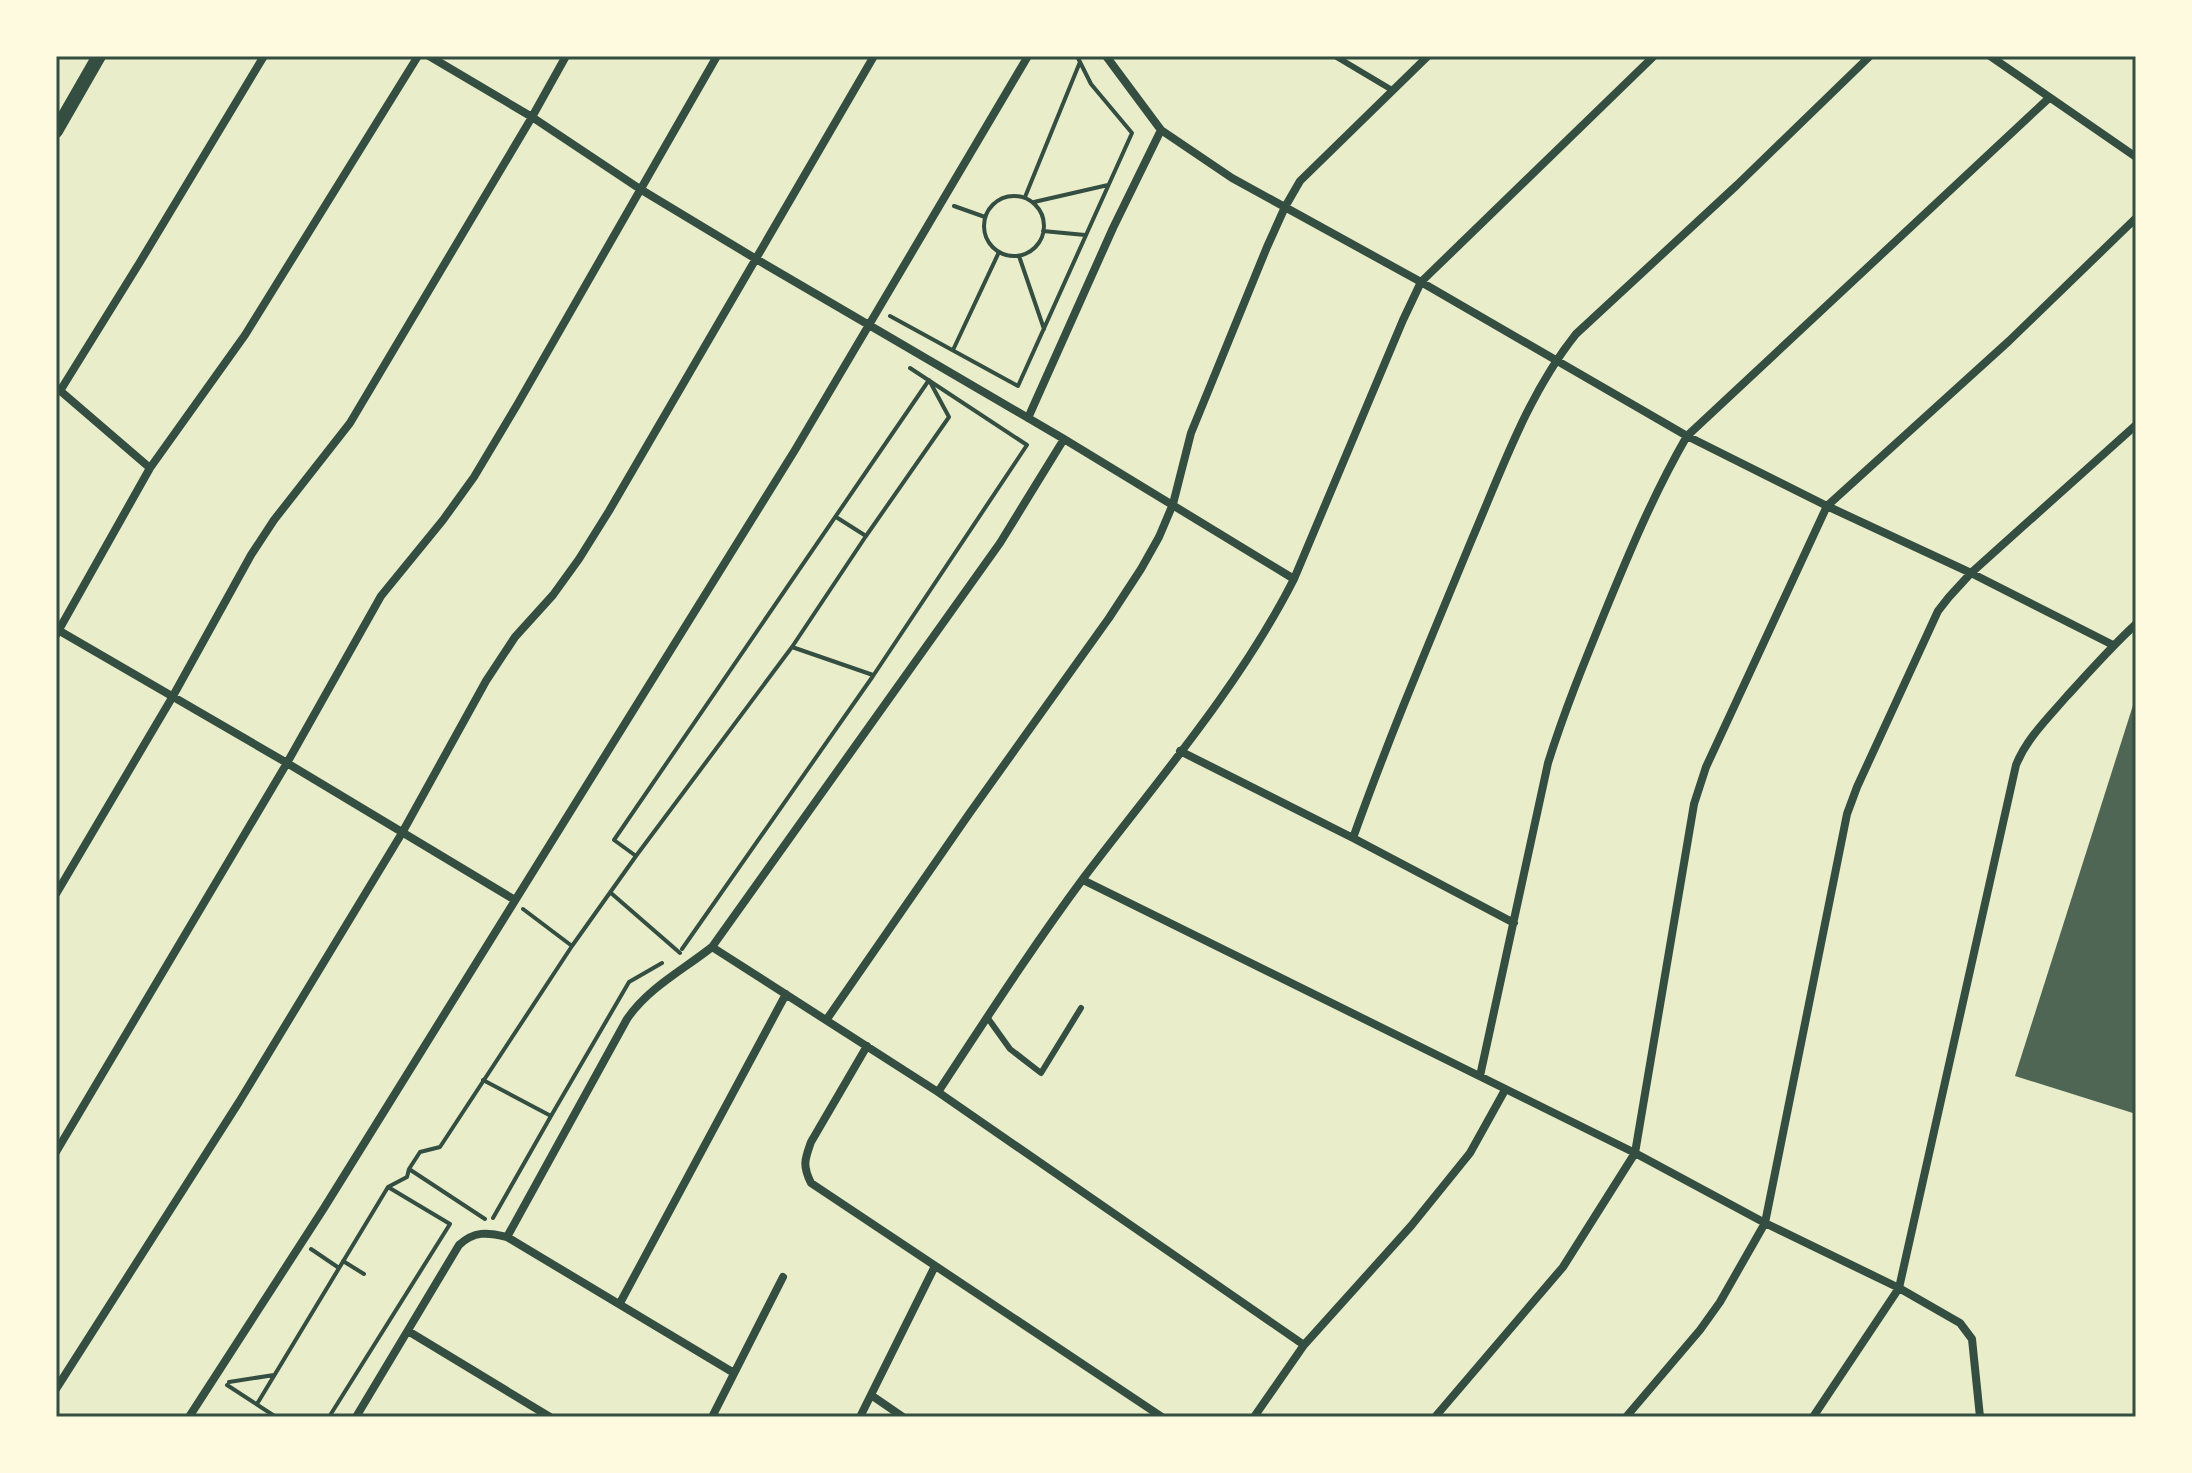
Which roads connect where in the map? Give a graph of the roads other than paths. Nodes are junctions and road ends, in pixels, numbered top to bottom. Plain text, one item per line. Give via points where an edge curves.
1 (99, 56) edge
2 (264, 56) edge
3 (418, 56) edge
4 (429, 56) edge
5 (566, 56) edge
6 (717, 56) edge
7 (874, 56) edge
8 (1028, 56) edge
9 (1106, 56) edge
10 (1335, 56) edge
11 (1428, 56) edge
12 (1654, 56) edge
13 (1870, 56) edge
14 (1990, 56) edge
15 (1392, 90) junction
16 (2049, 98) junction
17 (532, 117) junction
18 (1161, 130) junction
19 (56, 131) edge
20 (2136, 157) edge
21 (640, 189) junction
22 (1285, 207) junction
23 (2136, 218) edge
24 (756, 259) junction
25 (1421, 282) junction
26 (871, 325) junction
27 (1556, 359) junction
28 (58, 390) edge
29 (1028, 418) junction
30 (2136, 425) edge
31 (1687, 436) junction
32 (1064, 439) junction
33 (150, 468) junction
34 (1173, 504) junction
35 (1827, 506) junction
36 (1971, 573) junction
37 (1294, 579) junction
38 (2136, 624) edge
39 (57, 633) edge
40 (2113, 645) junction
41 (173, 696) junction
42 (1180, 751) junction
43 (287, 763) junction
44 (402, 833) junction
45 (1353, 838) junction
46 (1083, 880) junction
47 (56, 894) edge
48 (518, 904) junction
49 (1514, 923) junction
50 (712, 947) junction
51 (786, 994) junction
52 (1081, 1008) dead end
53 (987, 1017) junction
54 (827, 1019) junction
55 (867, 1046) junction
56 (1480, 1076) junction
57 (1505, 1090) junction
58 (938, 1092) junction
59 (56, 1152) edge
60 (1635, 1153) junction
61 (1765, 1223) junction
62 (507, 1237) junction
63 (935, 1266) junction
64 (783, 1277) dead end
65 (1899, 1288) junction
66 (620, 1303) junction
67 (408, 1331) junction
68 (1304, 1345) junction
69 (734, 1373) junction
70 (56, 1389) edge
71 (871, 1395) junction
72 (189, 1417) edge
73 (356, 1417) edge
74 (550, 1417) edge
75 (712, 1417) edge
76 (860, 1417) edge
77 (903, 1417) edge
78 (1162, 1417) edge
79 (1254, 1417) edge
80 (1435, 1417) edge
81 (1626, 1417) edge
82 (1813, 1417) edge
83 (1980, 1417) edge

1 - 19 street
2 - 28 street
3 - 33 street via 245,335
4 - 17 street
5 - 17 street
6 - 21 street
7 - 24 street
8 - 26 street
9 - 18 street
10 - 15 lane
11 - 15 street
12 - 25 street
13 - 27 street via 1576,334
14 - 16 street
15 - 22 street via 1300,181
16 - 20 street
16 - 31 street
17 - 21 street
17 - 41 street via 350,423 251,555
18 - 22 street
18 - 29 street
21 - 24 street
21 - 43 street via 474,477 381,596
22 - 25 street
22 - 34 street via 1191,433
23 - 35 street
24 - 26 street
24 - 44 street via 579,559 486,681
25 - 27 street
25 - 37 street
26 - 29 street
26 - 48 street
27 - 31 street
27 - 45 street via 1477,528
28 - 33 street
29 - 32 street
30 - 36 street
31 - 35 street
31 - 49 street via 1664,475 1559,725
32 - 34 street
32 - 50 street via 1000,543
33 - 39 street
34 - 37 street
34 - 54 street via 1109,618
35 - 36 street
35 - 60 street via 1700,781
36 - 40 street
36 - 61 street via 1938,611 1851,801
37 - 42 street via 1242,669
38 - 40 street
39 - 41 street
40 - 65 street via 2038,728 2016,765
41 - 43 street
41 - 47 street
42 - 45 street
42 - 46 street
43 - 44 street
43 - 59 street
44 - 48 street
44 - 70 street
45 - 49 street
46 - 53 street
46 - 56 street
48 - 72 street
49 - 56 street
50 - 51 street
50 - 62 street via 636,1005
51 - 54 street
51 - 66 street
52 - 53 lane via 1041,1073 1010,1049
53 - 58 street
54 - 55 street
55 - 58 street
55 - 63 street via 811,1142 805,1171 823,1193
56 - 57 street
57 - 60 street
57 - 68 street via 1445,1186
58 - 68 street
60 - 61 street
60 - 80 street via 1563,1267
61 - 65 street
61 - 81 street via 1706,1322
62 - 66 street
62 - 67 street via 467,1237
63 - 71 street
63 - 78 street
64 - 69 street
65 - 82 street
65 - 83 street via 1960,1323 1972,1339
66 - 69 street
67 - 73 street
67 - 74 street
68 - 79 street
69 - 75 street
71 - 76 street
71 - 77 street

